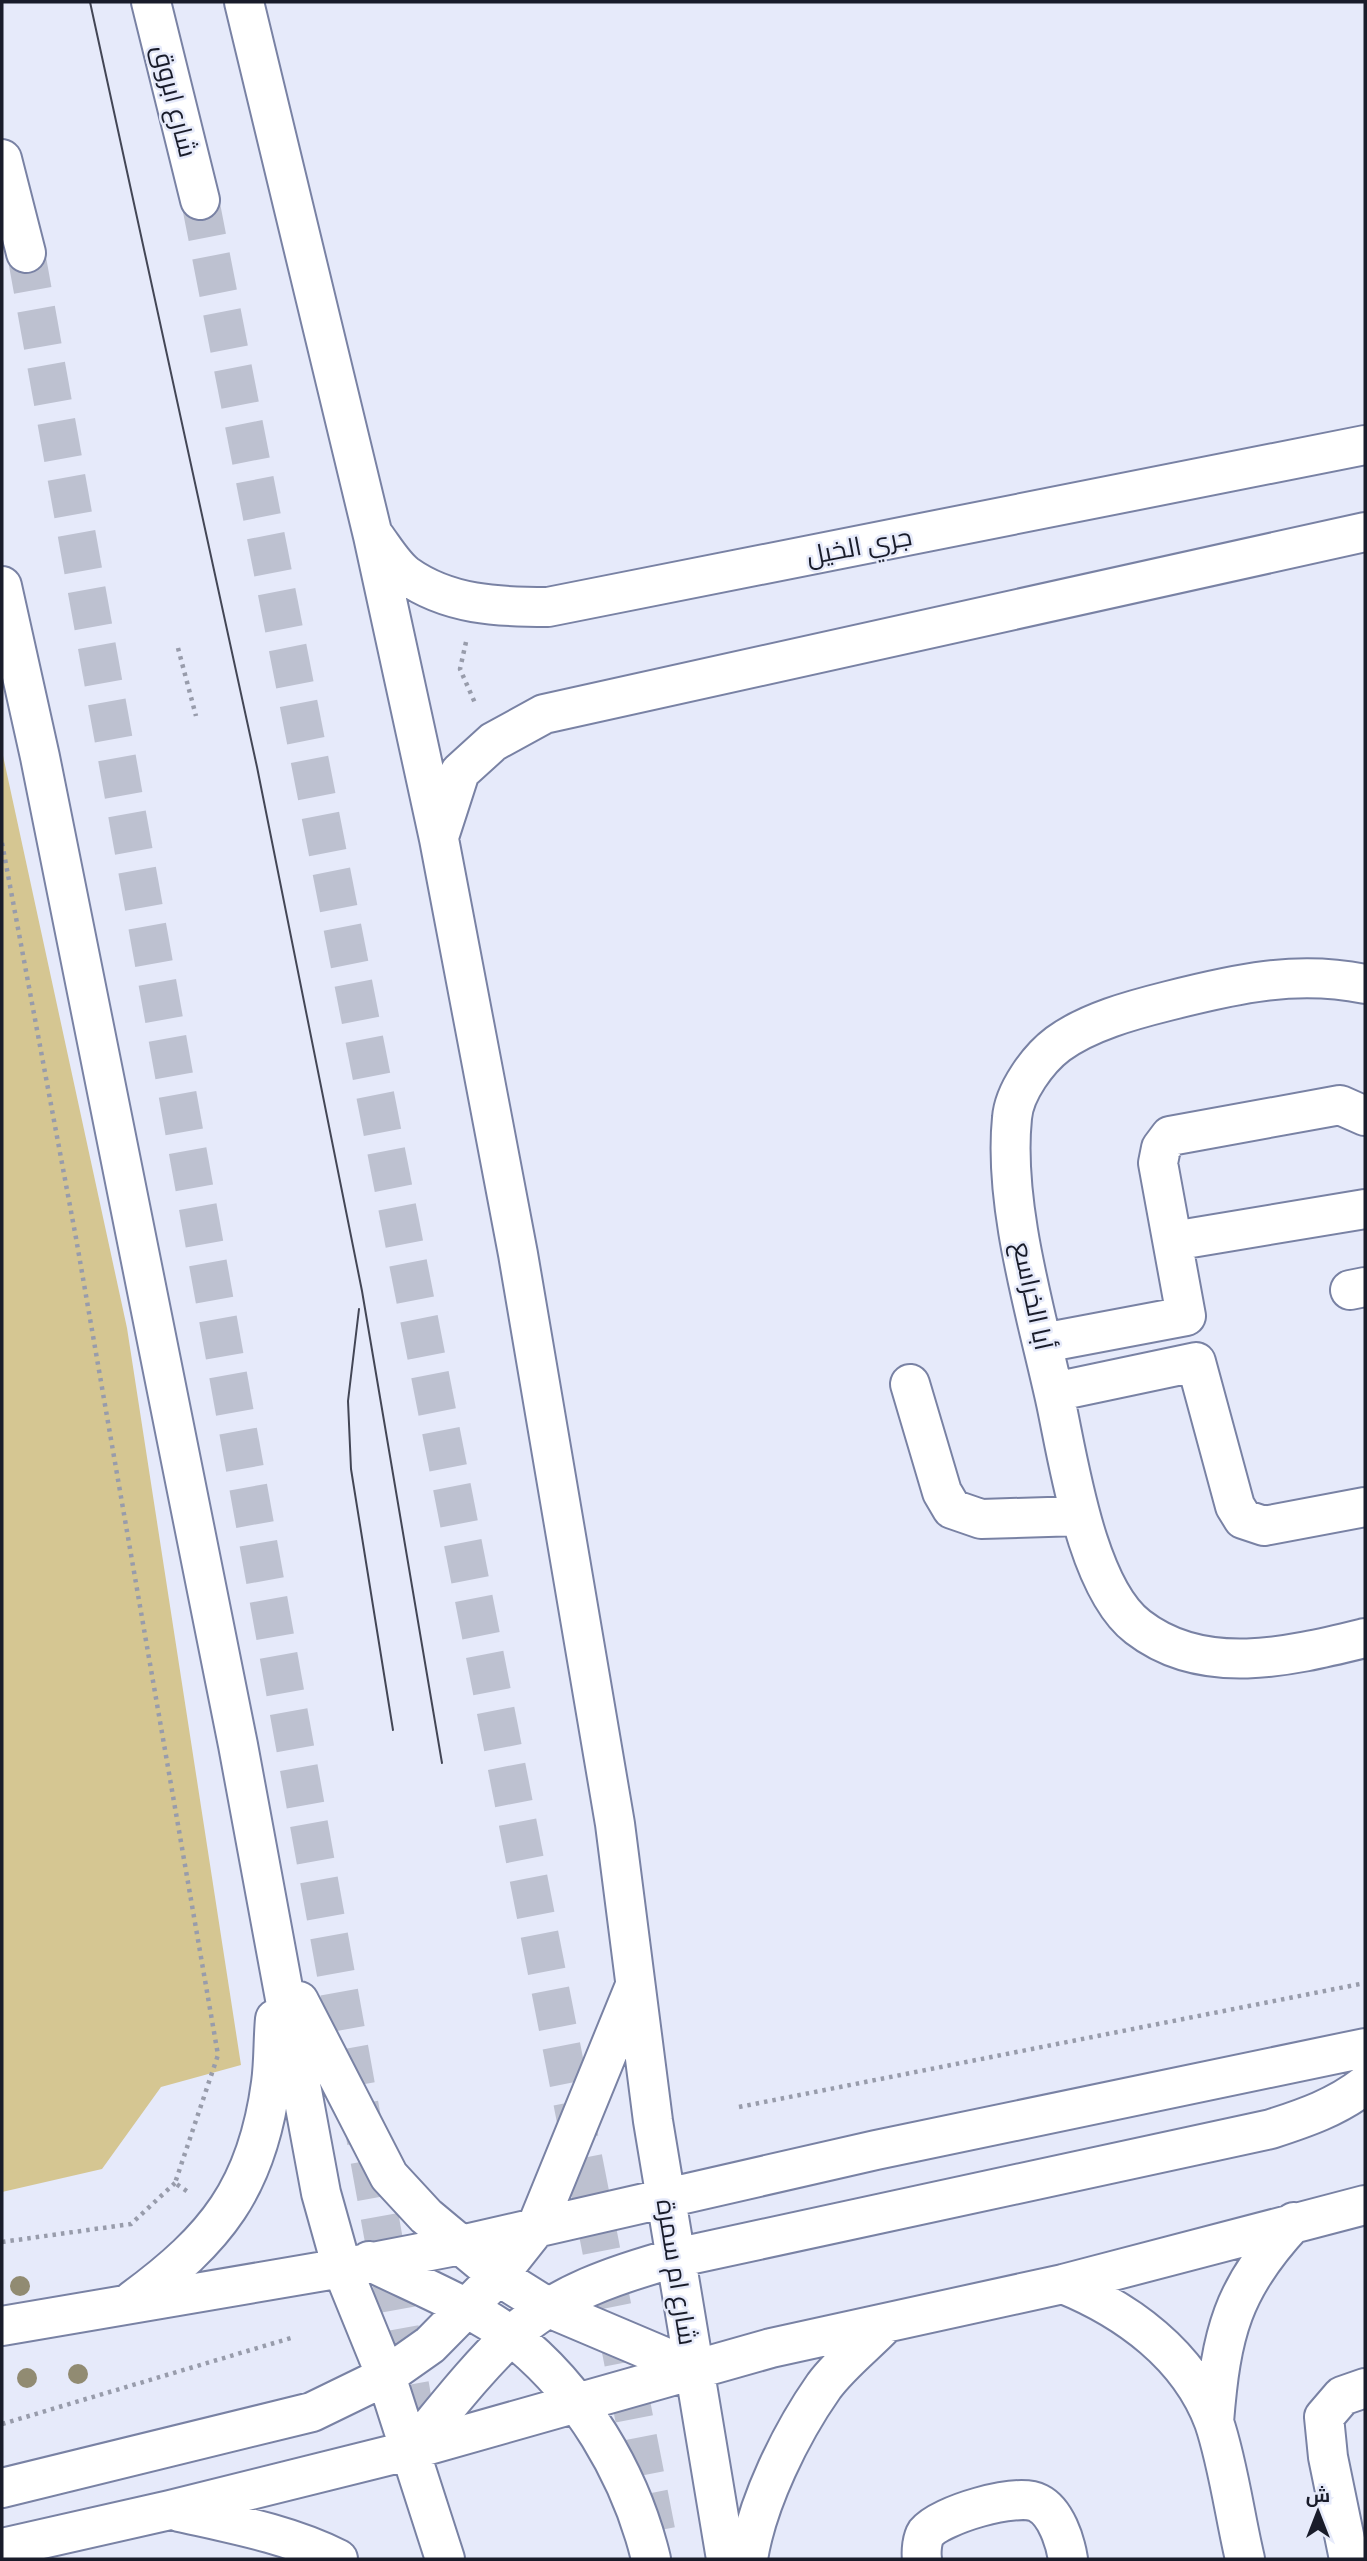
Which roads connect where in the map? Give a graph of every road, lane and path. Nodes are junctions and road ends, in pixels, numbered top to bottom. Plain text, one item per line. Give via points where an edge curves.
1 (151, 2) edge
2 (244, 2) edge
3 (2, 159) edge
4 (200, 200) tunnel mouth
5 (26, 253) tunnel mouth
6 (1365, 445) edge
7 (1365, 533) edge
8 (373, 536) junction
9 (2, 586) edge
10 (475, 603) junction
11 (178, 648) dead end
12 (196, 716) dead end
13 (493, 742) junction
14 (439, 839) junction
15 (2, 843) edge
16 (1365, 984) edge
17 (1365, 1116) edge
18 (1365, 1209) edge
19 (1172, 1241) junction
20 (1186, 1316) junction
21 (1043, 1343) junction
22 (1196, 1362) junction
23 (910, 1384) dead end
24 (1054, 1392) junction
25 (1365, 1507) edge
26 (1080, 1516) junction
27 (1365, 1638) edge
28 (280, 1964) junction
29 (1365, 1983) edge
30 (636, 1984) junction
31 (1365, 2049) edge
32 (1365, 2085) edge
33 (739, 2107) dead end
34 (175, 2183) junction
35 (665, 2196) junction
36 (1365, 2205) edge
37 (225, 2216) junction
38 (1294, 2222) junction
39 (536, 2228) junction
40 (2, 2242) edge
41 (461, 2245) junction
42 (675, 2258) junction
43 (356, 2265) junction
44 (498, 2276) junction
45 (1063, 2284) junction
46 (127, 2305) junction
47 (549, 2308) junction
48 (465, 2310) junction
49 (885, 2324) junction
50 (2, 2326) edge
51 (511, 2336) junction
52 (291, 2338) dead end
53 (693, 2369) junction
54 (386, 2376) junction
55 (1365, 2388) edge
56 (577, 2401) junction
57 (1214, 2422) junction
58 (2, 2424) edge
59 (411, 2450) junction
60 (2, 2488) edge
61 (170, 2511) junction
62 (1353, 2520) edge
63 (2, 2548) edge
64 (338, 2559) edge
65 (445, 2559) edge
66 (651, 2559) edge
67 (726, 2559) edge
68 (748, 2559) edge
69 (922, 2559) edge
70 (1068, 2559) edge
71 (1245, 2559) edge
72 (1349, 2559) edge

1 - 4 street, شارع ابروق
2 - 8 street, شارع ام سمرة
3 - 5 street
6 - 10 street, جري الخيل via 548,607
7 - 13 street via 544,714
8 - 10 street, جري الخيل via 404,574 434,591
8 - 14 street, شارع ام سمرة
9 - 28 street
10 - 13 path via 460,669
11 - 12 path
13 - 14 street via 460,772
14 - 30 street, شارع ام سمرة via 592,1678
15 - 34 path via 76,1238 218,2055
16 - 21 street, أبا الخراسع via 1309,976 1269,978 1164,1002 1102,1022 1058,1045 1036,1069 1012,1115 1013,1173 1017,1221
17 - 19 street via 1340,1105 1170,1136 1158,1163
18 - 19 street
19 - 20 street
20 - 21 street
20 - 22 street
21 - 24 street, أبا الخراسع
22 - 24 street
22 - 25 street via 1235,1506 1243,1519 1264,1526
23 - 26 street via 942,1492 952,1510 981,1519
24 - 26 street, أبا الخراسع
26 - 27 street, أبا الخراسع via 1108,1589 1136,1627 1180,1651 1214,1659 1255,1659
28 - 37 street via 272,2081 263,2131
28 - 41 street via 389,2176
28 - 43 street via 321,2193
29 - 33 path
30 - 35 street, شارع ام سمرة
30 - 39 street
31 - 35 street
32 - 42 street via 1312,2116 1271,2129
34 - 37 path
34 - 40 path via 131,2224
35 - 39 street
35 - 42 street, شارع ام سمرة
36 - 38 street
37 - 46 street via 180,2265
38 - 45 street
38 - 57 street via 1272,2245 1237,2300 1219,2361
39 - 41 street
39 - 44 street
41 - 43 street
41 - 44 street
42 - 47 street via 611,2276
42 - 53 street, شارع ام سمرة
43 - 46 street
43 - 48 street
43 - 54 street
44 - 47 street
44 - 48 street
45 - 49 street
45 - 57 street via 1102,2301 1145,2330 1187,2376
46 - 50 street
47 - 51 street
47 - 53 street
48 - 51 street
48 - 54 street via 430,2345
49 - 53 street
49 - 68 street via 825,2384 785,2450
51 - 56 street
51 - 59 street
52 - 58 path
53 - 56 street
53 - 67 street, شارع ام سمرة
54 - 59 street
54 - 60 street via 312,2412
55 - 62 street via 1342,2396 1324,2417 1328,2457
56 - 59 street
56 - 66 street via 618,2466
57 - 71 street
59 - 61 street
59 - 65 street
61 - 63 street
61 - 64 street via 243,2526
62 - 72 street
69 - 70 street via 924,2535 940,2520 1019,2500 1038,2503 1053,2519 1065,2541

